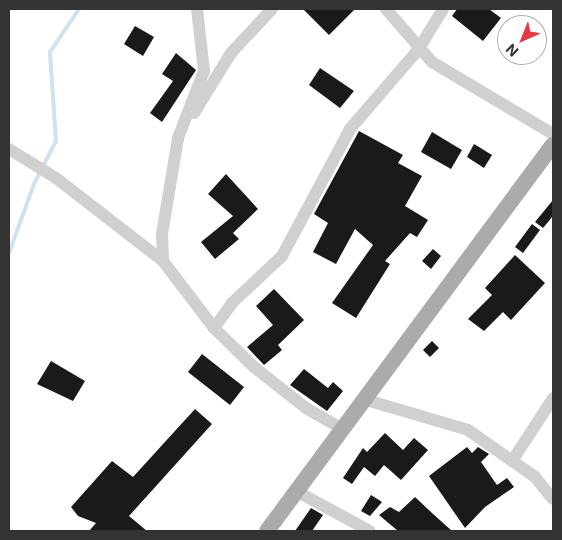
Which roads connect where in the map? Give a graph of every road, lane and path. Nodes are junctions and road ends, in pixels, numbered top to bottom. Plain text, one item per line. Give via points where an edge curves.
1 (197, 9) edge
2 (272, 9) edge
3 (386, 9) edge
4 (443, 9) edge
5 (418, 50) junction
6 (553, 134) edge
7 (178, 138) junction
8 (553, 146) edge
9 (9, 148) edge
10 (163, 261) junction
11 (214, 328) junction
12 (553, 398) edge
13 (363, 399) junction
14 (340, 428) junction
15 (512, 461) junction
16 (296, 491) junction
17 (553, 498) edge
18 (266, 531) edge
19 (370, 531) edge

1 - 7 street via 204,71
2 - 7 street via 231,53
3 - 5 street
4 - 5 street
5 - 6 street via 470,87
5 - 11 street via 350,129 282,256 232,303
7 - 10 street via 162,234
8 - 13 main road
9 - 10 street via 56,178
10 - 11 street
11 - 14 street via 306,408
12 - 15 street
13 - 14 main road
13 - 15 street via 468,430
14 - 16 main road
15 - 17 street via 535,477
16 - 18 main road
16 - 19 street

